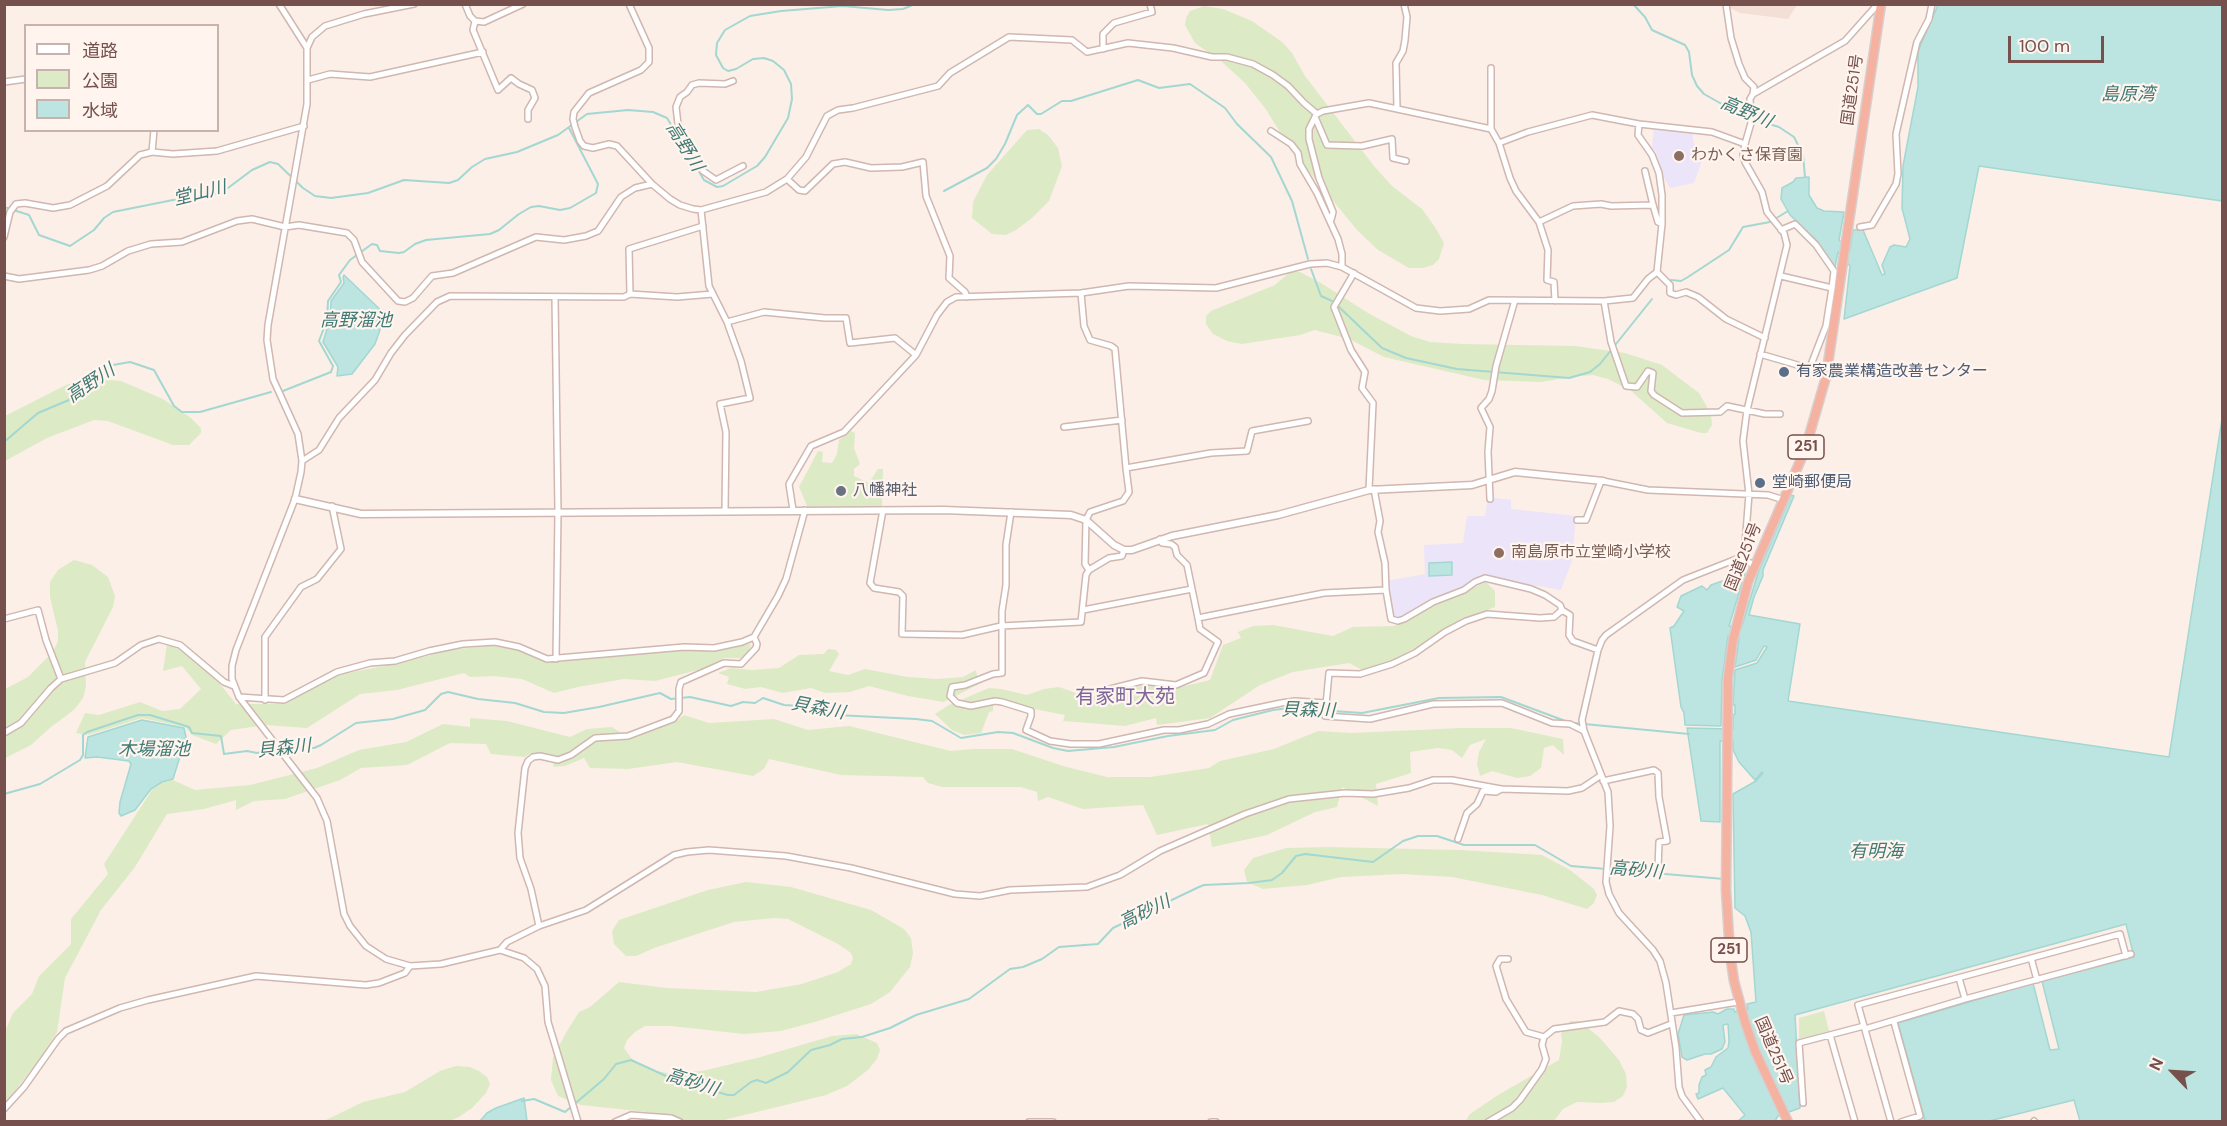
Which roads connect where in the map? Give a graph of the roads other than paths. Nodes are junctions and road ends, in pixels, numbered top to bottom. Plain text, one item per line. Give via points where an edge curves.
1 (279, 4) edge
2 (414, 4) edge
3 (465, 4) edge
4 (524, 4) edge
5 (629, 4) edge
6 (1150, 4) edge
7 (1404, 4) edge
8 (1726, 4) edge
9 (1879, 4) edge
10 (1932, 4) edge
11 (475, 21) junction
12 (307, 48) junction
13 (1103, 49) junction
14 (483, 51) junction
15 (1491, 68) dead end
16 (24, 79) edge
17 (308, 80) junction
18 (733, 81) dead end
19 (4, 82) edge
20 (1754, 94) junction
21 (1397, 108) junction
22 (1316, 115) junction
23 (528, 119) dead end
24 (1639, 124) junction
25 (304, 126) junction
26 (1491, 129) junction
27 (1270, 131) dead end
28 (154, 132) edge
29 (1499, 143) junction
30 (1745, 144) junction
31 (152, 152) junction
32 (1406, 161) dead end
33 (743, 166) dead end
34 (1645, 171) dead end
35 (787, 179) junction
36 (652, 184) junction
37 (1653, 205) junction
38 (701, 210) junction
39 (1331, 222) junction
40 (1539, 222) junction
41 (1662, 224) junction
42 (703, 226) junction
43 (285, 227) junction
44 (1860, 227) dead end
45 (1781, 230) junction
46 (4, 237) edge
47 (1342, 267) junction
48 (1354, 273) junction
49 (1657, 273) junction
50 (4, 276) edge
51 (1781, 276) junction
52 (1832, 288) junction
53 (1081, 293) junction
54 (630, 294) junction
55 (713, 294) junction
56 (555, 297) junction
57 (967, 297) junction
58 (1515, 300) junction
59 (1555, 301) junction
60 (1604, 301) junction
61 (727, 322) junction
62 (1765, 338) junction
63 (1760, 354) junction
64 (916, 355) junction
65 (1809, 370) junction
66 (1826, 377) junction
67 (1747, 410) junction
68 (1780, 414) dead end
69 (1122, 420) junction
70 (1308, 421) dead end
71 (1065, 426) dead end
72 (302, 461) junction
73 (1126, 468) junction
74 (1489, 481) junction
75 (1602, 481) junction
76 (1372, 490) junction
77 (1749, 494) junction
78 (295, 499) junction
79 (1490, 499) dead end
80 (1784, 500) junction
81 (332, 506) junction
82 (725, 510) junction
83 (793, 510) junction
84 (805, 510) junction
85 (883, 510) junction
86 (558, 512) junction
87 (1011, 512) junction
88 (1086, 520) junction
89 (1577, 520) dead end
90 (1160, 539) junction
91 (1124, 550) junction
92 (1739, 558) junction
93 (1755, 565) junction
94 (1089, 570) junction
95 (1192, 589) junction
96 (1386, 590) junction
97 (1083, 610) junction
98 (1562, 610) junction
99 (1198, 618) junction
100 (4, 619) edge
101 (1001, 626) junction
102 (754, 638) junction
103 (1598, 650) junction
104 (556, 659) junction
105 (61, 679) junction
106 (234, 686) junction
107 (1110, 689) dead end
108 (239, 697) junction
109 (265, 700) junction
110 (1325, 708) junction
111 (1583, 727) junction
112 (4, 733) edge
113 (1602, 779) junction
114 (1501, 789) junction
115 (1458, 839) dead end
116 (1658, 869) dead end
117 (538, 926) junction
118 (500, 950) junction
119 (2031, 958) junction
120 (1508, 959) dead end
121 (410, 966) junction
122 (1959, 978) junction
123 (2037, 980) junction
124 (1965, 999) junction
125 (1739, 1005) junction
126 (1671, 1013) junction
127 (1894, 1022) junction
128 (1671, 1024) junction
129 (1864, 1028) junction
130 (1830, 1035) junction
131 (1544, 1037) junction
132 (1803, 1103) dead end
133 (4, 1109) edge
134 (1785, 1116) edge
135 (578, 1122) edge
136 (615, 1122) edge
137 (680, 1122) edge
138 (1029, 1122) edge
139 (1053, 1122) edge
140 (1210, 1122) edge
141 (1216, 1122) edge
142 (1488, 1122) edge
143 (1701, 1122) edge
144 (1855, 1122) edge
145 (1891, 1122) edge
146 (1900, 1122) edge

1 - 12 street
2 - 12 street via 325,26 312,37
3 - 11 street
4 - 11 street via 484,22
5 - 36 street via 649,48 649,62 641,70 590,93 577,107 573,119 584,146 617,146
6 - 13 street via 1152,12 1114,23 1103,34
7 - 21 street via 1406,31 1403,51 1396,63
8 - 20 street via 1739,64 1754,87
9 - 20 street via 1845,41
9 - 66 highway, 国道251号 / 251
10 - 44 street via 1917,42 1896,134 1896,184 1872,225
11 - 14 street via 473,30
12 - 17 street
13 - 22 street via 1128,43 1253,64 1288,86
13 - 35 street via 1087,52 1071,40 1009,37 950,73 938,86 827,116 806,157
14 - 17 street via 370,76 330,74
14 - 23 street via 498,90 511,78 532,90 535,98
15 - 26 street
16 - 19 street
17 - 25 street
18 - 33 street via 692,85 676,107 678,124 703,171 716,180
20 - 30 street via 1750,99
21 - 22 street via 1369,103
21 - 26 street
22 - 32 street via 1327,145 1362,146 1392,139 1393,158
22 - 39 street via 1309,139 1333,212
24 - 29 street via 1592,115
24 - 30 street via 1712,132
24 - 41 street via 1638,135 1659,173
25 - 31 street via 217,151
25 - 43 street
26 - 29 street
27 - 39 street via 1298,153
28 - 31 street
29 - 40 street via 1516,191
30 - 45 street via 1745,162 1762,192 1767,212
31 - 46 street via 140,154 107,186 70,205 53,208 20,203 12,209
34 - 37 street
35 - 38 street via 766,192
35 - 57 street via 804,191 833,164 845,162 871,168 923,162 927,196 950,256 949,278
36 - 38 street via 675,202
36 - 43 street via 621,197 598,231 564,240 536,237 453,273 432,276 405,302 398,301 362,262 354,240 347,233 298,225
37 - 40 street via 1573,206
37 - 41 street
38 - 42 street
39 - 47 street via 1342,254
40 - 59 street via 1548,250 1547,280 1554,282
41 - 49 street
42 - 54 street via 629,249
42 - 55 street
43 - 50 street via 245,219 182,242 151,244 128,251 89,270 19,279
43 - 72 street via 268,325 268,352 277,390 298,434
45 - 51 street via 1787,244
45 - 52 street via 1795,224 1816,245 1834,272
47 - 48 street
47 - 53 street via 1310,264 1216,288 1129,286
48 - 58 street via 1425,310 1469,309 1489,300
48 - 76 street via 1334,308 1351,350 1365,372 1362,388 1373,403
49 - 60 street via 1633,298
49 - 62 street via 1666,278 1670,293 1686,292 1698,297 1726,320
51 - 52 street
51 - 62 street
52 - 65 street via 1826,326
53 - 57 street
53 - 69 street via 1084,326 1090,340 1115,349
54 - 55 street
54 - 56 street
55 - 61 street
56 - 72 street via 450,296 437,302 405,335 375,380 339,418 319,450
56 - 86 street
57 - 64 street via 947,302
58 - 59 street
58 - 74 street via 1489,399 1481,408 1490,427
59 - 60 street
60 - 67 street via 1613,348 1626,386 1637,387 1646,372 1653,373 1651,392 1682,412 1720,412 1727,406
61 - 64 street via 764,312 846,318 850,343 896,338
61 - 82 street via 750,398 720,404 726,432
62 - 63 street
63 - 65 street
63 - 67 street
64 - 83 street via 844,432 811,446 789,484
65 - 66 street
66 - 80 highway, 国道251号 / 251 via 1812,429
67 - 68 street
67 - 77 street via 1743,441
69 - 71 street
69 - 73 street
70 - 73 street via 1252,431 1247,451 1211,453
72 - 78 street
73 - 88 street via 1129,492 1123,501 1090,512
74 - 75 street via 1515,472
74 - 76 street
74 - 79 street
75 - 77 street via 1648,490
75 - 89 street via 1586,520
76 - 90 street via 1278,515
76 - 96 street via 1380,521
77 - 80 street
77 - 92 street via 1745,545
78 - 81 street
78 - 106 street via 236,650 232,666
80 - 93 highway, 国道251号 / 251
81 - 86 street via 361,514
81 - 109 street via 341,549 317,579 301,587 265,638
82 - 83 street
82 - 86 street
83 - 84 street
84 - 85 street
84 - 102 street via 786,579
85 - 87 street
85 - 101 street via 870,583 874,588 903,596 902,634 962,635
86 - 104 street
87 - 88 street via 1071,515
87 - 101 street
88 - 91 street
88 - 94 street via 1085,564
90 - 91 street
90 - 95 street via 1175,547 1187,565
91 - 94 street via 1122,556 1109,558
92 - 93 street
92 - 103 street via 1683,580 1606,635
93 - 125 highway, 国道251号 / 251 via 1737,621 1728,678 1726,890 1730,954
94 - 97 street
95 - 97 street
95 - 99 street
96 - 98 street via 1391,619 1398,621 1485,578 1538,592
96 - 99 street via 1324,593
97 - 101 street via 1081,622
98 - 103 street via 1570,615 1570,638
98 - 110 street via 1554,617 1540,618 1487,614 1445,632 1392,664 1360,674 1329,672
99 - 107 street via 1200,628 1218,642 1204,673 1176,684 1142,681
100 - 105 street via 38,610
101 - 110 street via 1002,673 952,687 950,696 964,706 995,701 1031,711 1026,730 1050,741 1099,744 1164,729 1208,724 1229,714 1295,701
102 - 104 street via 714,648 684,647
102 - 117 street via 756,648 741,664 724,663 684,680 679,685 680,711 673,719 628,736 595,738 564,758 540,756 528,761 518,833 520,858
103 - 111 street
104 - 109 street via 495,642 463,644 337,672 284,700
105 - 106 street via 115,663 141,645 166,639 180,645
105 - 112 street via 21,723
106 - 108 street
108 - 109 street
108 - 121 street via 317,798 327,822 341,903 350,926 375,952
110 - 111 street via 1325,716 1370,719 1433,704 1502,703 1552,723
111 - 113 street
113 - 114 street via 1568,791
113 - 116 street via 1654,770 1658,773 1667,841 1659,842
113 - 126 street via 1608,792 1610,818 1606,882 1613,903 1660,961
114 - 115 street via 1483,791 1467,813
114 - 117 street via 1433,780 1373,794 1345,792 1289,799 1160,851 1120,875 1087,888 1010,890 980,896 955,894 786,856 687,852 674,855 586,910
117 - 118 street via 507,942
118 - 121 street via 441,964
118 - 135 street via 531,962 542,977 548,1022
119 - 122 street
119 - 123 street
119 - 123 street via 2120,934 2128,955
120 - 131 street via 1500,959 1496,966 1506,999 1526,1032
121 - 133 street via 405,973 366,986 256,976 120,1008 66,1031
122 - 124 street
122 - 129 street via 1858,1005
123 - 124 street
124 - 127 street
125 - 126 street
125 - 134 highway, 国道251号 / 251
126 - 128 street
127 - 129 street
127 - 146 street via 1920,1116
128 - 131 street via 1648,1033 1641,1030 1633,1014 1619,1011 1605,1022 1561,1027
128 - 143 street via 1679,1087
129 - 130 street
129 - 145 street
130 - 132 street via 1799,1043
130 - 144 street
131 - 142 street via 1546,1059 1542,1069 1512,1108
136 - 137 street via 631,1114
138 - 139 street
140 - 141 street

